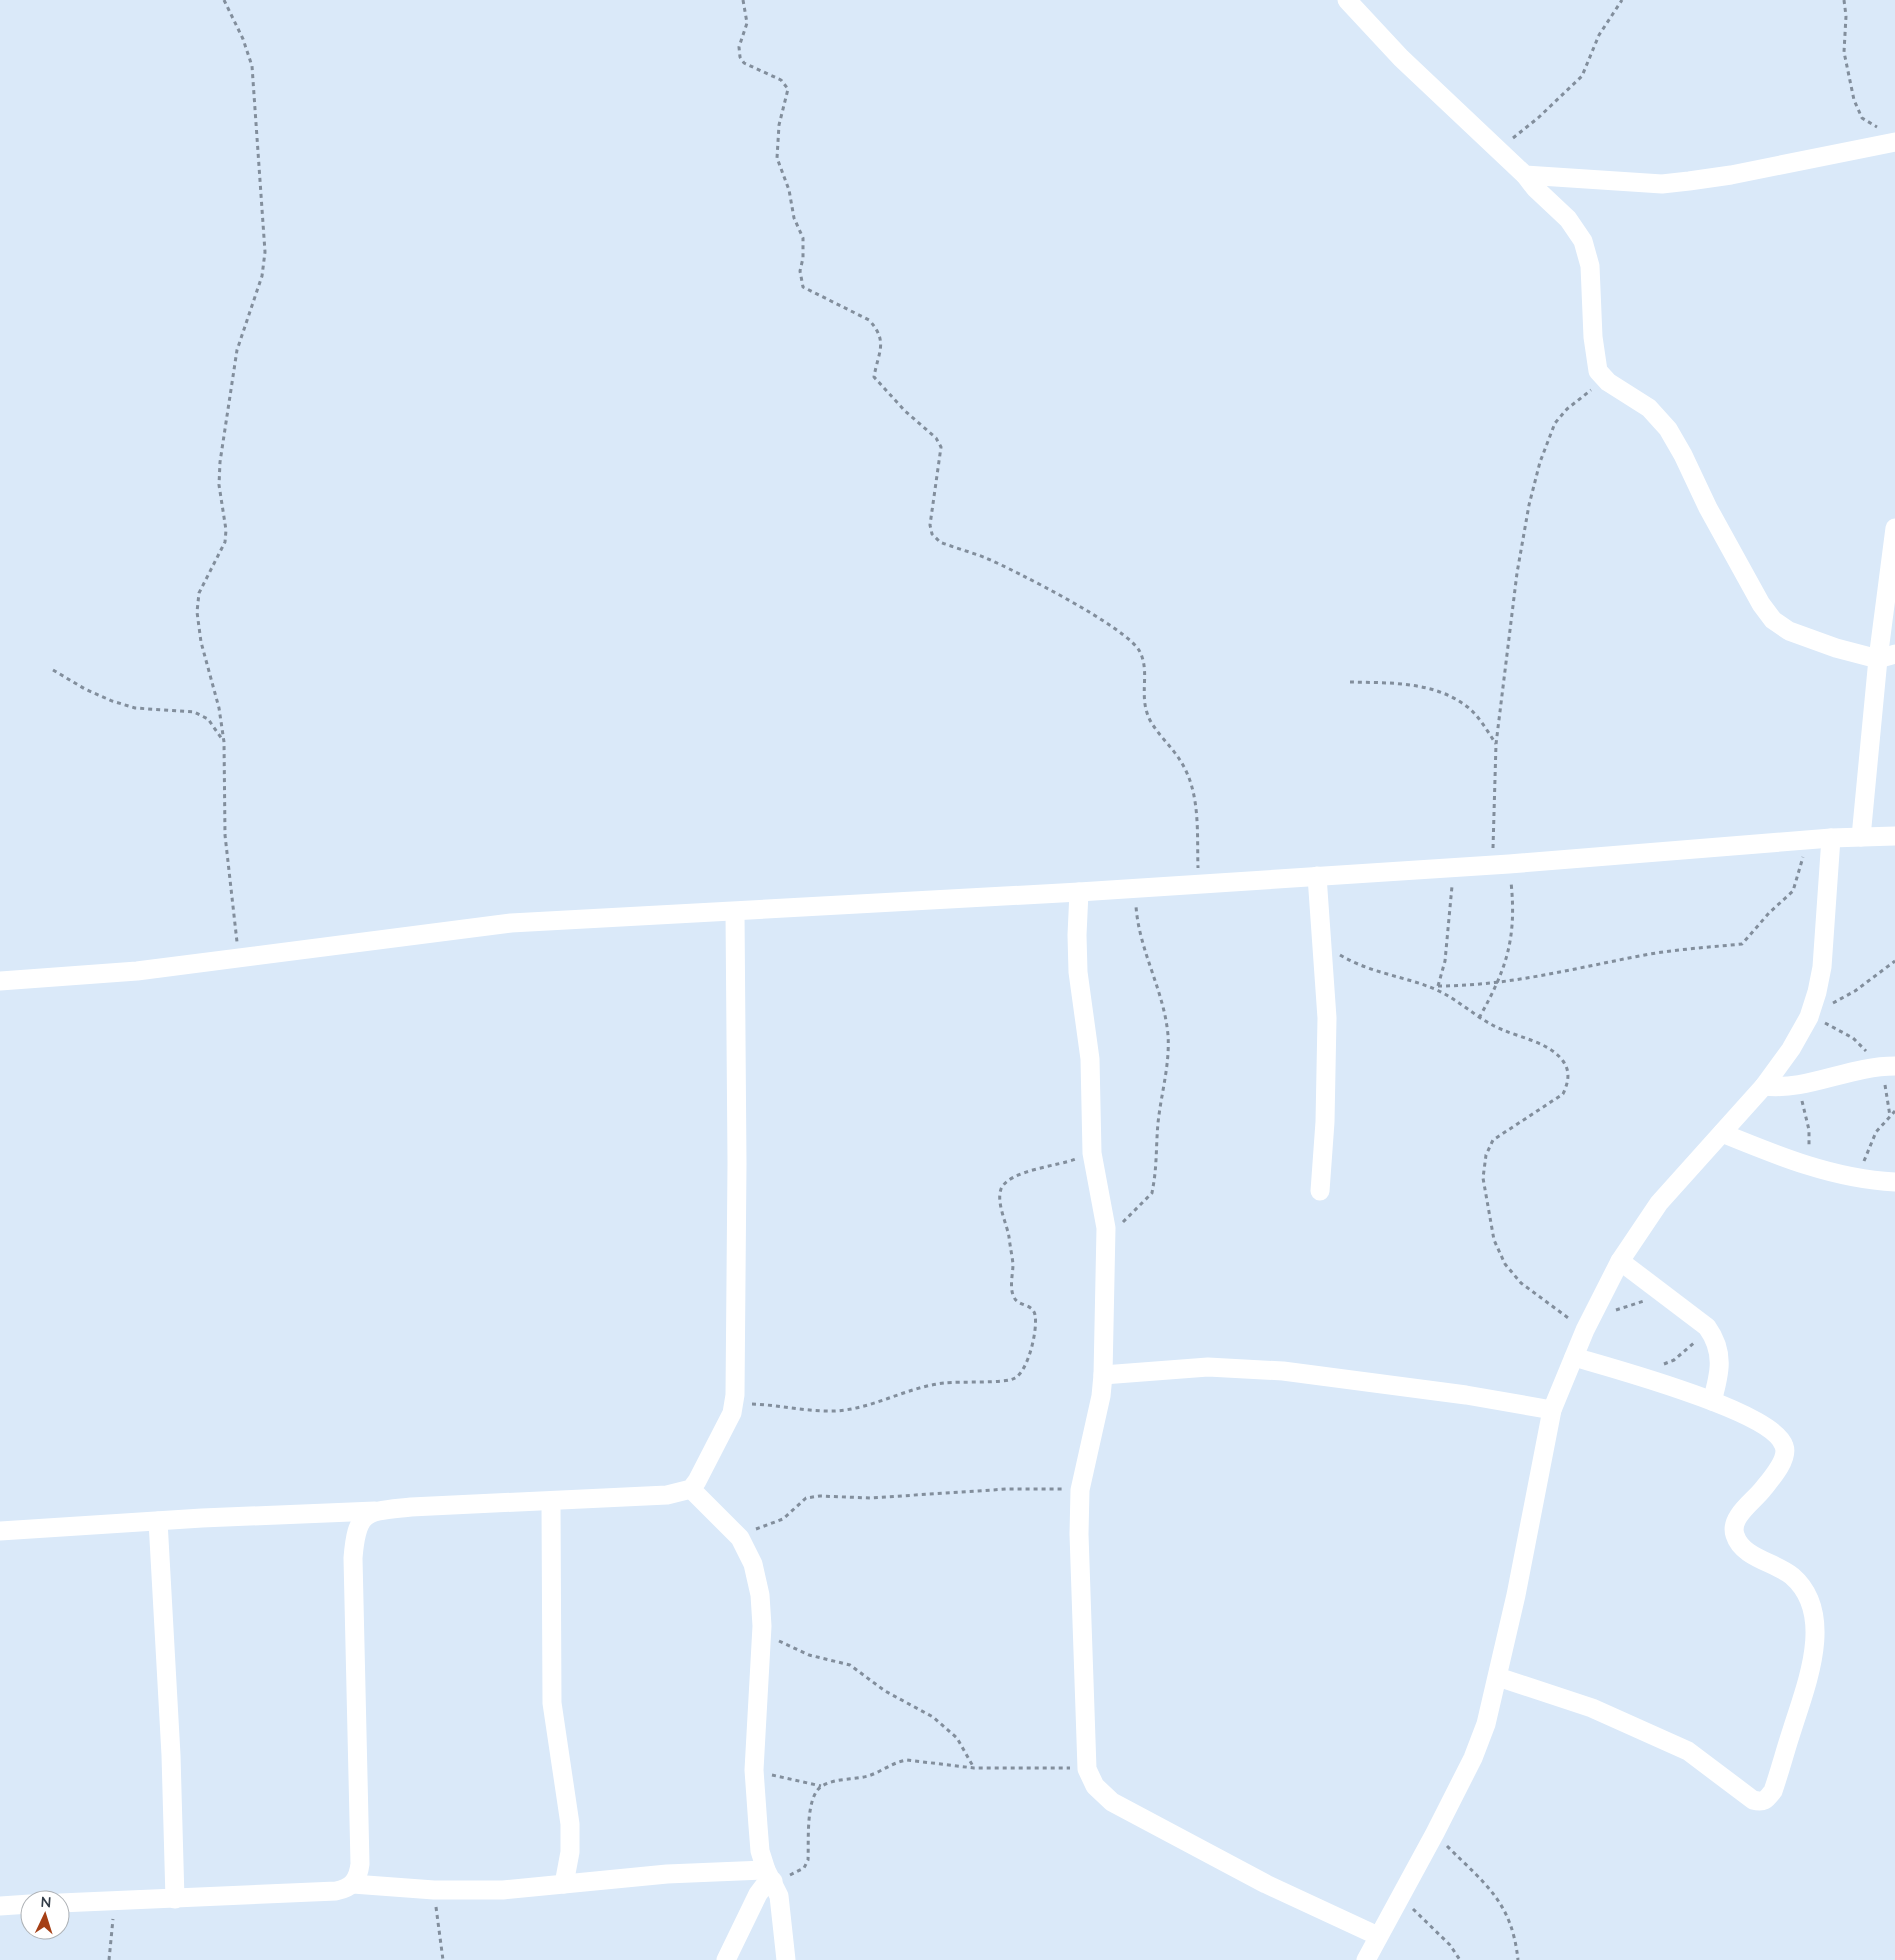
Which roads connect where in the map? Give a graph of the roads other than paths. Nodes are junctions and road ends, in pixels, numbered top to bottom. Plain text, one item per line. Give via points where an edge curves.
1 (1347, 0) edge
2 (1889, 135) edge
3 (1525, 175) junction
4 (1895, 528) edge
5 (1886, 656) edge
6 (1895, 836) edge
7 (1862, 837) junction
8 (1831, 838) junction
9 (1316, 876) junction
10 (1079, 892) junction
11 (735, 912) junction
12 (0, 981) edge
13 (1887, 1066) edge
14 (1764, 1086) junction
15 (1722, 1133) junction
16 (1895, 1182) edge
17 (1320, 1191) dead end
18 (1620, 1262) junction
19 (1574, 1357) junction
20 (1103, 1375) junction
21 (1712, 1401) junction
22 (1552, 1410) junction
23 (690, 1489) junction
24 (551, 1502) junction
25 (375, 1511) junction
26 (158, 1521) junction
27 (0, 1531) edge
28 (1498, 1677) junction
29 (770, 1875) junction
30 (354, 1884) junction
31 (564, 1884) junction
32 (175, 1899) junction
33 (70, 1903) edge
34 (20, 1905) edge
35 (0, 1906) edge
36 (1378, 1936) junction
37 (726, 1960) edge
38 (786, 1960) edge
39 (1366, 1960) edge

1 - 3 street via 1400,58
2 - 3 street via 1731,175 1662,184
3 - 5 street via 1568,219 1583,241 1590,266 1598,371 1608,382 1648,408 1668,429 1708,508 1774,620 1789,631 1836,648
4 - 5 street
5 - 7 street
6 - 7 street
7 - 8 street
8 - 9 street via 1501,865
8 - 14 street via 1817,992 1810,1014 1791,1050
9 - 10 street
9 - 17 street via 1327,1018
10 - 11 street
10 - 20 street via 1076,935 1090,1059 1092,1153 1106,1228
11 - 12 street via 511,923 137,971
11 - 23 street via 737,1163 734,1404 703,1471
13 - 14 street via 1849,1071 1797,1086
14 - 15 street
15 - 16 street via 1834,1174
15 - 18 street via 1658,1203
18 - 19 street
18 - 21 street via 1707,1326 1717,1340 1720,1357
19 - 21 street
19 - 22 street
20 - 22 street via 1208,1367 1283,1371
20 - 36 street via 1080,1490 1079,1534 1087,1769 1095,1786 1112,1802 1266,1884
21 - 28 street via 1765,1427 1784,1446 1779,1466 1735,1523 1734,1534 1739,1544 1750,1553 1793,1577 1811,1606 1814,1647 1773,1791 1766,1800 1753,1800 1688,1751 1592,1708
22 - 28 street
23 - 24 street via 667,1495
23 - 29 street via 740,1538 753,1564 760,1595 762,1626 754,1770 760,1851
24 - 25 street
24 - 31 street via 552,1703 570,1824 570,1852
25 - 26 street
25 - 30 street via 361,1519 355,1535 353,1558 360,1864
26 - 27 street
26 - 32 street
28 - 36 street via 1473,1758
29 - 31 street via 667,1874
29 - 37 street
29 - 38 street via 779,1896
30 - 31 street via 434,1890 503,1890
30 - 32 street via 336,1891
32 - 33 street
34 - 35 street
36 - 39 street

